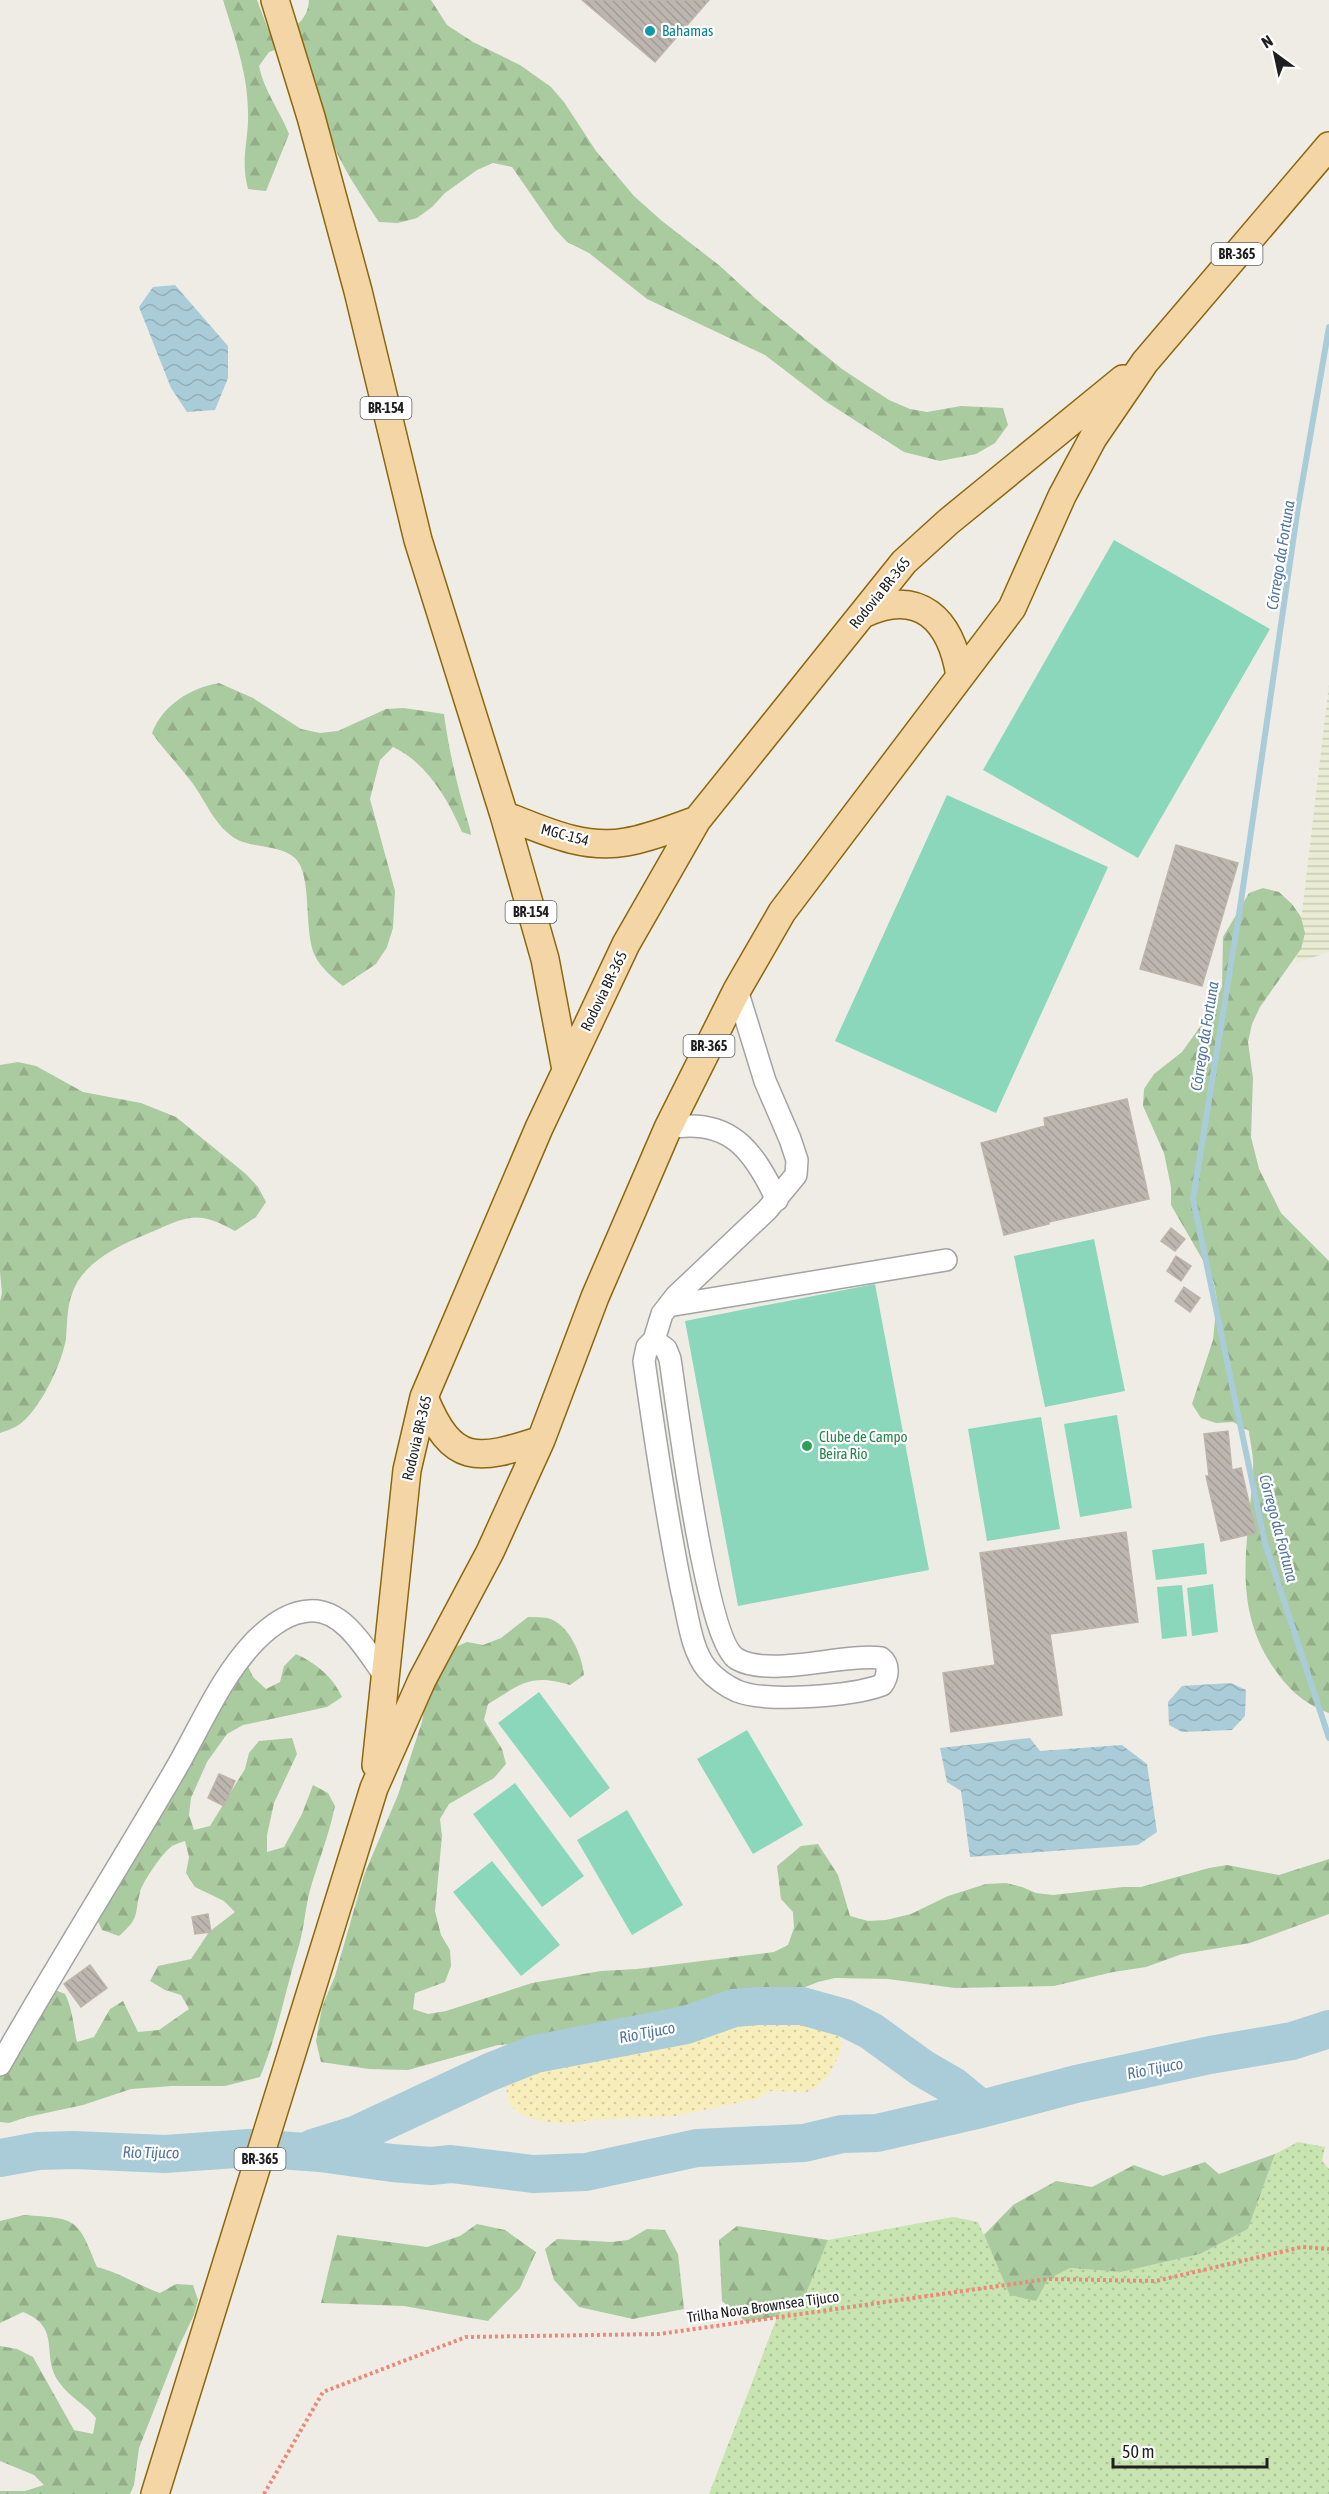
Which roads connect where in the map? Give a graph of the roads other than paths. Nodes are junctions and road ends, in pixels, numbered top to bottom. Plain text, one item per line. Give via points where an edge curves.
1 (275, 0) edge
2 (1329, 146) edge
3 (1145, 362) junction
4 (863, 614) junction
5 (960, 676) junction
6 (504, 815) junction
7 (697, 820) junction
8 (737, 990) junction
9 (566, 1070) junction
10 (668, 1128) junction
11 (777, 1200) junction
12 (946, 1260) dead end
13 (668, 1306) junction
14 (654, 1340) junction
15 (424, 1397) junction
16 (540, 1440) junction
17 (385, 1676) junction
18 (374, 1788) junction
19 (0, 2065) edge
20 (155, 2494) edge

1 - 6 main road, BR-154 via 346,248 418,540
2 - 3 main road, Rodovia BR-365 / BR-365
3 - 4 main road, Rodovia BR-365 / BR-365 via 903,562
3 - 5 main road, Rodovia BR-365 / BR-365 via 1093,438 1062,496 1012,608
4 - 5 main road via 898,603 925,611 950,639
4 - 7 main road, Rodovia BR-365 / BR-365
5 - 8 main road, Rodovia BR-365 / BR-365 via 782,912
6 - 7 main road, MGC-154 via 565,838 608,844 643,838
6 - 9 main road, BR-154 via 544,959
7 - 9 main road, Rodovia BR-365 / BR-365 via 626,944
8 - 10 main road, Rodovia BR-365 / BR-365
8 - 11 street via 765,1081 797,1160 796,1174
9 - 15 main road, Rodovia BR-365 / BR-365
10 - 11 street via 703,1126 742,1143
10 - 16 main road, Rodovia BR-365 / BR-365 via 595,1297
11 - 13 street
12 - 13 street
13 - 14 street
14 - 14 street via 647,1347 644,1362 667,1518 689,1621 706,1668 738,1691 778,1697 829,1695 882,1685 887,1674 881,1658 754,1665 736,1658 723,1642 692,1508 670,1359 666,1348
15 - 16 main road via 440,1431 459,1449 490,1454
15 - 17 main road, Rodovia BR-365 / BR-365 via 407,1470
16 - 18 main road, Rodovia BR-365 / BR-365 via 490,1552 423,1680
17 - 18 main road, Rodovia BR-365 / BR-365
17 - 19 street via 349,1630 323,1612 282,1618 255,1642 206,1712
18 - 20 main road, Rodovia BR-365 / BR-365

